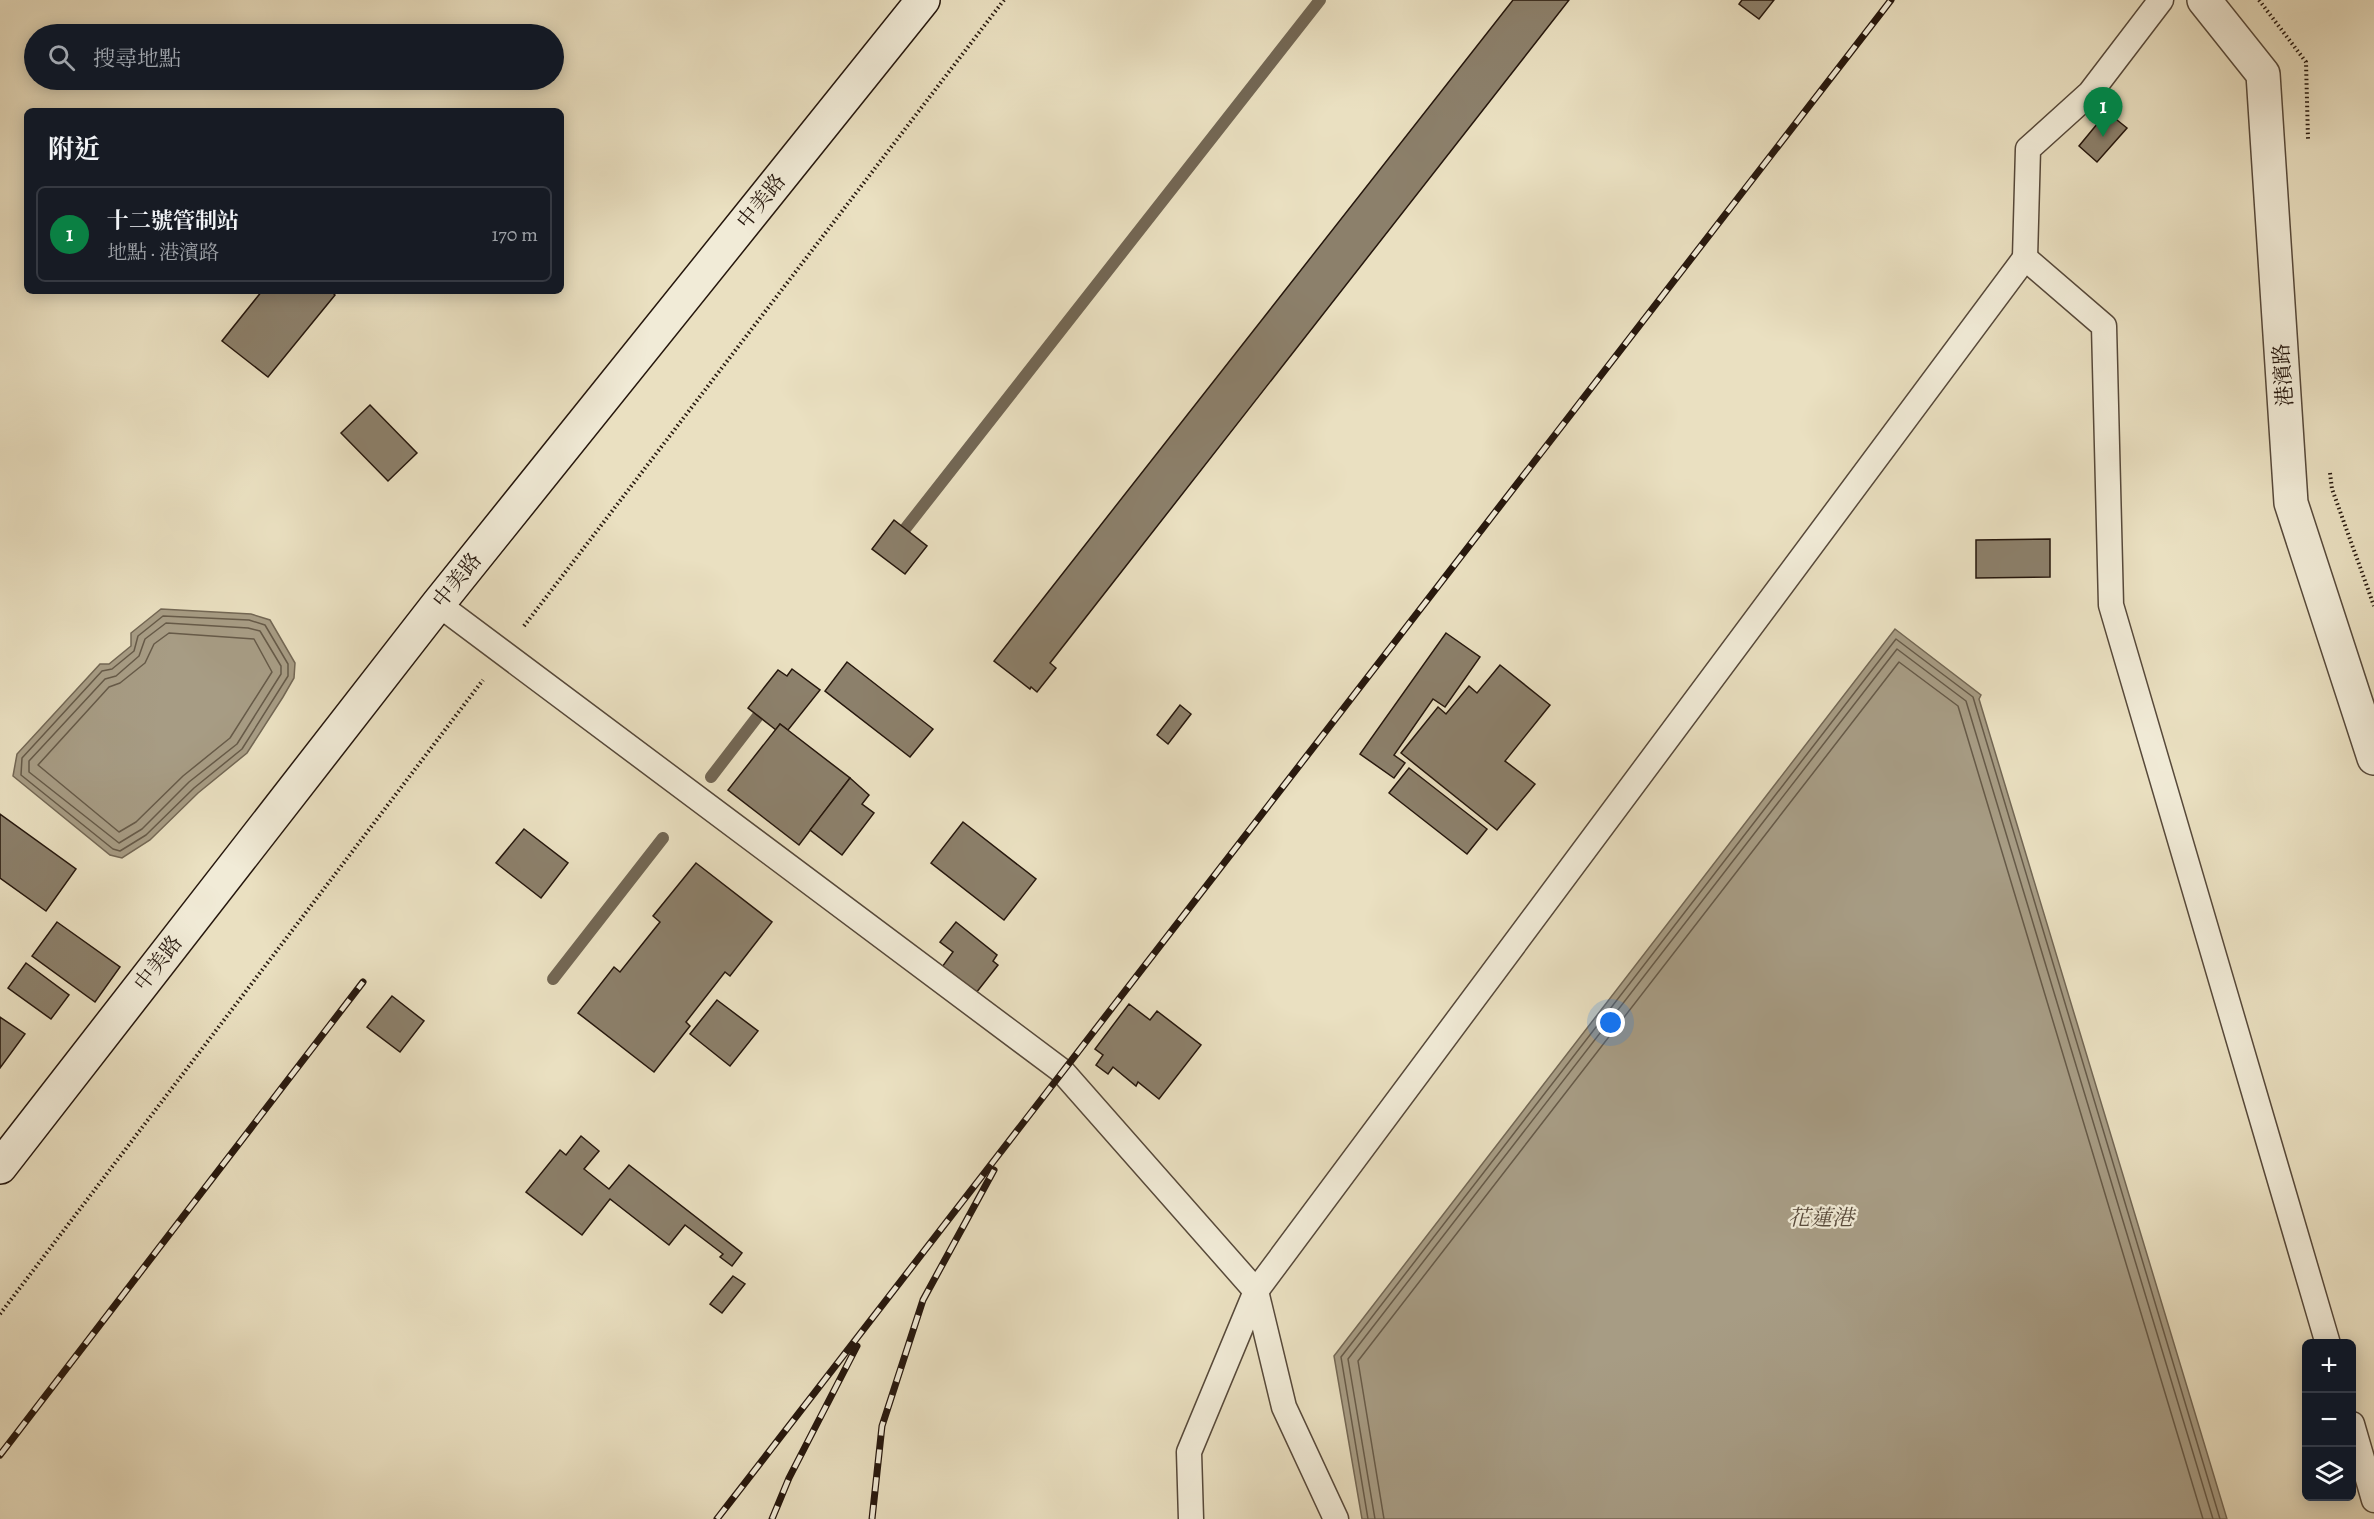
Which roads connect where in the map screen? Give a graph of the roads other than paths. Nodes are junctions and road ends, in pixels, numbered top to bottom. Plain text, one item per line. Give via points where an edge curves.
1 (923, 0) edge
2 (2161, 0) edge
3 (2204, 0) edge
4 (2025, 258) junction
5 (438, 604) junction
6 (2374, 758) edge
7 (0, 1167) edge
8 (1256, 1291) junction
9 (2327, 1339) edge
10 (2356, 1438) edge
11 (2374, 1500) edge
12 (1191, 1519) edge
13 (1336, 1519) edge

1 - 5 main road, 中美路
2 - 4 lane via 2090,93 2028,149
3 - 6 main road, 港濱路 via 2263,74 2291,503
4 - 8 lane
4 - 9 lane via 2104,326 2111,605
5 - 7 main road, 中美路
5 - 8 lane via 1062,1071
8 - 12 lane via 1189,1452
8 - 13 lane via 1284,1407
10 - 11 lane

